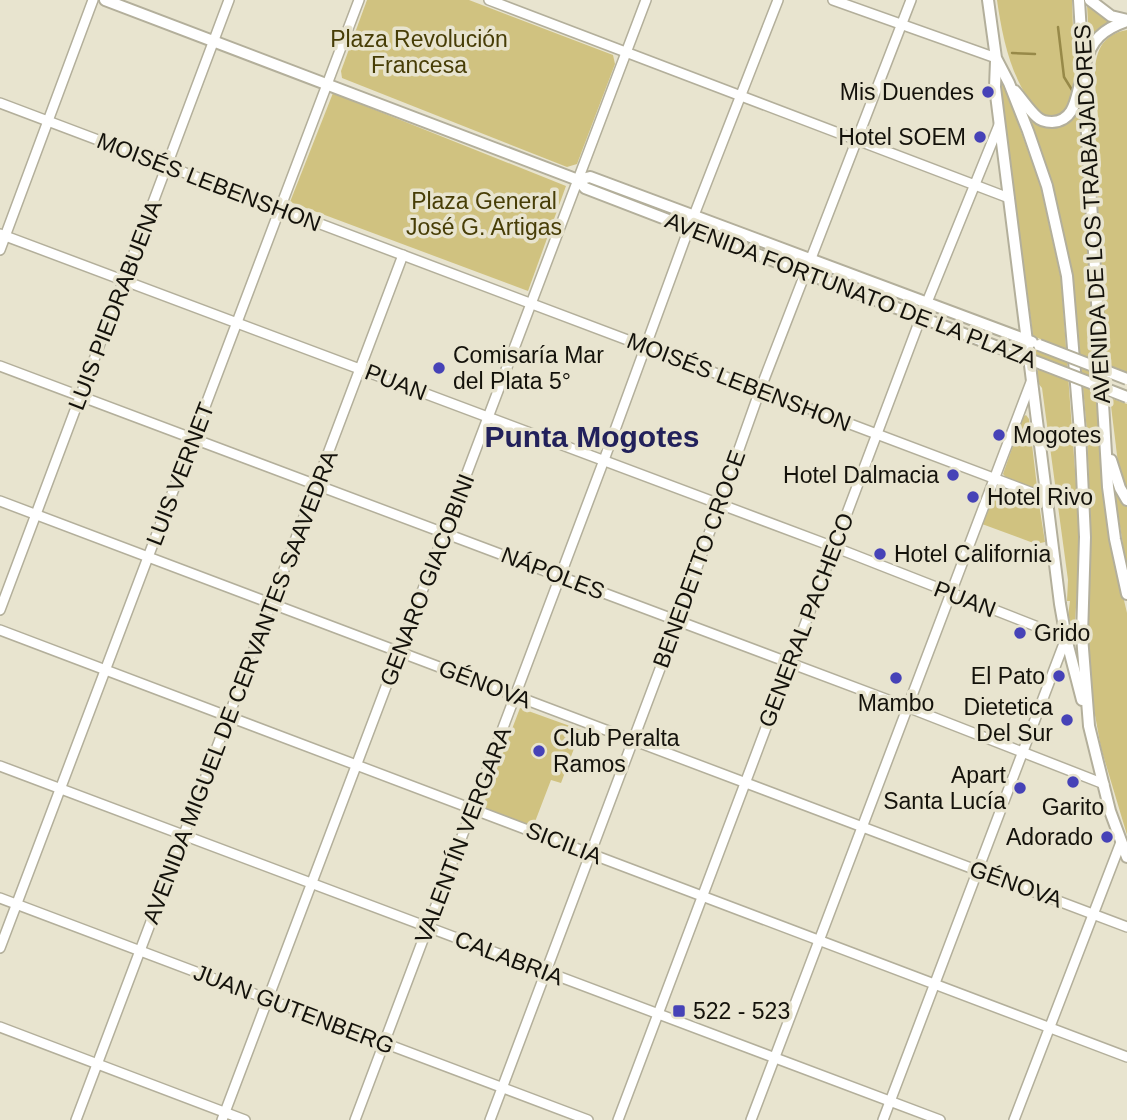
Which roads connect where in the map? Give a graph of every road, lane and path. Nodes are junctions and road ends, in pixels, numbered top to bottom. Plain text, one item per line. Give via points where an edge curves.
1 (93, 0) edge
2 (105, 0) edge
3 (229, 0) edge
4 (359, 0) edge
5 (489, 0) edge
6 (646, 0) edge
7 (778, 0) edge
8 (833, 0) edge
9 (911, 0) edge
10 (988, 0) edge
11 (1079, 0) edge
12 (1090, 0) edge
13 (503, 3) edge
14 (1127, 21) edge
15 (902, 26) junction
16 (214, 40) junction
17 (627, 52) junction
18 (996, 58) junction
19 (1084, 71) junction
20 (327, 83) junction
21 (1009, 83) junction
22 (742, 95) junction
23 (0, 103) edge
24 (48, 121) junction
25 (1000, 123) junction
26 (859, 139) junction
27 (167, 166) junction
28 (578, 180) junction
29 (974, 184) junction
30 (1009, 198) junction
31 (280, 209) junction
32 (694, 215) junction
33 (689, 228) junction
34 (3, 235) edge
35 (0, 250) edge
36 (403, 255) junction
37 (811, 259) junction
38 (806, 273) junction
39 (124, 280) junction
40 (531, 303) junction
41 (927, 303) junction
42 (921, 317) junction
43 (237, 323) junction
44 (1026, 340) junction
45 (646, 346) junction
46 (1028, 358) junction
47 (0, 366) edge
48 (360, 369) junction
49 (1127, 379) edge
50 (1032, 381) junction
51 (760, 390) junction
52 (80, 396) junction
53 (1127, 397) edge
54 (489, 417) junction
55 (876, 435) junction
56 (193, 438) junction
57 (1106, 447) junction
58 (604, 460) junction
59 (994, 479) junction
60 (316, 484) junction
61 (1046, 498) junction
62 (1127, 500) edge
63 (0, 501) edge
64 (719, 504) junction
65 (36, 515) junction
66 (445, 533) junction
67 (834, 547) junction
68 (148, 557) junction
69 (560, 576) junction
70 (950, 593) junction
71 (1127, 594) edge
72 (271, 603) junction
73 (0, 610) edge
74 (678, 621) junction
75 (0, 630) edge
76 (1066, 638) junction
77 (399, 652) junction
78 (790, 664) junction
79 (106, 670) junction
80 (515, 696) junction
81 (907, 707) junction
82 (229, 716) junction
83 (1089, 726) junction
84 (633, 740) junction
85 (1022, 752) junction
86 (357, 765) junction
87 (0, 766) edge
88 (745, 783) junction
89 (1104, 784) junction
90 (61, 789) junction
91 (472, 809) junction
92 (862, 827) junction
93 (184, 835) junction
94 (1121, 842) junction
95 (590, 853) junction
96 (1127, 857) edge
97 (978, 870) junction
98 (312, 883) junction
99 (702, 896) junction
100 (0, 898) edge
101 (17, 905) junction
102 (1094, 914) junction
103 (428, 927) junction
104 (1127, 927) edge
105 (819, 940) junction
106 (0, 948) edge
107 (140, 951) junction
108 (546, 972) junction
109 (935, 984) junction
110 (268, 999) junction
111 (657, 1014) junction
112 (0, 1027) edge
113 (1050, 1027) junction
114 (384, 1043) junction
115 (1127, 1057) edge
116 (774, 1058) junction
117 (97, 1064) junction
118 (502, 1088) junction
119 (890, 1102) junction
120 (223, 1116) edge
121 (76, 1120) edge
122 (245, 1120) edge
123 (355, 1120) edge
124 (490, 1120) edge
125 (588, 1120) edge
126 (618, 1120) edge
127 (751, 1120) edge
128 (883, 1120) edge
129 (940, 1120) edge
130 (1014, 1120) edge

1 - 24 street
2 - 16 main road, AVENIDA FORTUNATO DE LA PLAZA
3 - 16 street, LUIS PIEDRABUENA
4 - 20 street, LUIS VERNET
5 - 13 street
6 - 17 street, GENARO GIACOBINI
7 - 22 street, VALENTÍN VERGARA
8 - 15 street
9 - 15 street, BENEDETTO CROCE
10 - 18 main road, AVENIDA DE LOS TRABAJADORES
11 - 19 main road, AVENIDA DE LOS TRABAJADORES
12 - 14 main road via 1111,16
13 - 17 street
14 - 19 main road via 1098,36
15 - 18 street
15 - 26 street, BENEDETTO CROCE
16 - 20 main road, AVENIDA FORTUNATO DE LA PLAZA
16 - 27 street, LUIS PIEDRABUENA
17 - 22 street
17 - 28 street, GENARO GIACOBINI
18 - 21 main road, AVENIDA DE LOS TRABAJADORES
18 - 25 main road, AVENIDA DE LOS TRABAJADORES
19 - 21 main road via 1070,114 1053,122 1037,117
19 - 57 main road, AVENIDA DE LOS TRABAJADORES
20 - 28 main road, AVENIDA FORTUNATO DE LA PLAZA
20 - 31 street, LUIS VERNET
21 - 83 main road, AVENIDA DE LOS TRABAJADORES via 1046,186 1070,301 1083,491 1082,636
22 - 26 street
22 - 32 street, VALENTÍN VERGARA
23 - 24 street, MOISÉS LEBENSHON
24 - 27 street, MOISÉS LEBENSHON
24 - 34 street
25 - 29 street, GENERAL PACHECO
25 - 30 main road, AVENIDA DE LOS TRABAJADORES
26 - 29 street
26 - 37 street, BENEDETTO CROCE
27 - 31 street, MOISÉS LEBENSHON
27 - 39 street, LUIS PIEDRABUENA
28 - 32 main road, AVENIDA FORTUNATO DE LA PLAZA via 590,177
28 - 33 main road, AVENIDA FORTUNATO DE LA PLAZA via 585,188
28 - 40 street, GENARO GIACOBINI
29 - 30 street
29 - 41 street, GENERAL PACHECO
30 - 44 main road, AVENIDA DE LOS TRABAJADORES
31 - 36 street, MOISÉS LEBENSHON
31 - 43 street, LUIS VERNET
32 - 33 street, VALENTÍN VERGARA
32 - 37 main road, AVENIDA FORTUNATO DE LA PLAZA
33 - 38 main road, AVENIDA FORTUNATO DE LA PLAZA
33 - 45 street, VALENTÍN VERGARA
34 - 35 street
34 - 39 street, PUAN
36 - 40 street, MOISÉS LEBENSHON
36 - 48 street, AVENIDA MIGUEL DE CERVANTES SAAVEDRA
37 - 38 street, BENEDETTO CROCE
37 - 41 main road, AVENIDA FORTUNATO DE LA PLAZA
38 - 42 main road, AVENIDA FORTUNATO DE LA PLAZA
38 - 51 street, BENEDETTO CROCE
39 - 43 street, PUAN
39 - 52 street, LUIS PIEDRABUENA
40 - 45 street, MOISÉS LEBENSHON
40 - 54 street, GENARO GIACOBINI
41 - 42 street, GENERAL PACHECO
41 - 44 main road, AVENIDA FORTUNATO DE LA PLAZA
42 - 46 main road, AVENIDA FORTUNATO DE LA PLAZA
42 - 55 street, GENERAL PACHECO
43 - 48 street, PUAN
43 - 56 street, LUIS VERNET
44 - 46 main road, AVENIDA DE LOS TRABAJADORES
44 - 49 main road, AVENIDA FORTUNATO DE LA PLAZA, bridge
45 - 51 street, MOISÉS LEBENSHON
45 - 58 street, VALENTÍN VERGARA
46 - 50 main road, AVENIDA DE LOS TRABAJADORES
46 - 53 main road, AVENIDA FORTUNATO DE LA PLAZA, bridge
47 - 52 street, NÁPOLES
48 - 54 street, PUAN
48 - 60 street, AVENIDA MIGUEL DE CERVANTES SAAVEDRA
50 - 59 street
50 - 61 main road, AVENIDA DE LOS TRABAJADORES
51 - 55 street, MOISÉS LEBENSHON
51 - 64 street, BENEDETTO CROCE
52 - 56 street, NÁPOLES
52 - 65 street, LUIS PIEDRABUENA
54 - 58 street, PUAN
54 - 66 street, GENARO GIACOBINI
55 - 59 street, MOISÉS LEBENSHON
55 - 67 street, GENERAL PACHECO
56 - 60 street, NÁPOLES
56 - 68 street, LUIS VERNET
57 - 62 main road
57 - 71 main road, AVENIDA DE LOS TRABAJADORES via 1111,514
58 - 64 street, PUAN
58 - 69 street, VALENTÍN VERGARA
59 - 61 street, MOISÉS LEBENSHON
59 - 70 street
60 - 66 street, NÁPOLES
60 - 72 street, AVENIDA MIGUEL DE CERVANTES SAAVEDRA
61 - 76 main road, AVENIDA DE LOS TRABAJADORES
63 - 65 street, GÉNOVA
64 - 67 street, PUAN
64 - 74 street, BENEDETTO CROCE
65 - 68 street, GÉNOVA
65 - 73 street, LUIS PIEDRABUENA
66 - 69 street, NÁPOLES
66 - 77 street, GENARO GIACOBINI
67 - 70 street, PUAN
67 - 78 street, GENERAL PACHECO
68 - 72 street, GÉNOVA
68 - 79 street, LUIS VERNET
69 - 74 street, NÁPOLES
69 - 80 street, VALENTÍN VERGARA
70 - 76 street, PUAN
70 - 81 street
72 - 77 street, GÉNOVA
72 - 82 street, AVENIDA MIGUEL DE CERVANTES SAAVEDRA
74 - 78 street, NÁPOLES
74 - 84 street, BENEDETTO CROCE
75 - 79 street, SICILIA
76 - 83 main road, AVENIDA DE LOS TRABAJADORES
76 - 85 street
77 - 80 street, GÉNOVA
77 - 86 street, GENARO GIACOBINI
78 - 81 street, NÁPOLES
78 - 88 street, GENERAL PACHECO
79 - 82 street, SICILIA
79 - 90 street, LUIS VERNET
80 - 84 street, GÉNOVA
80 - 91 street, VALENTÍN VERGARA
81 - 85 street, NÁPOLES
81 - 92 street
82 - 86 street, SICILIA
82 - 93 street, AVENIDA MIGUEL DE CERVANTES SAAVEDRA
83 - 89 main road, AVENIDA DE LOS TRABAJADORES
84 - 88 street, GÉNOVA
84 - 95 street, BENEDETTO CROCE
85 - 89 street, NÁPOLES
85 - 97 street
86 - 91 street, SICILIA
86 - 98 street, GENARO GIACOBINI
87 - 90 street, CALABRIA
88 - 92 street, GÉNOVA
88 - 99 street, GENERAL PACHECO
89 - 94 main road, AVENIDA DE LOS TRABAJADORES
90 - 93 street, CALABRIA
90 - 101 street, LUIS VERNET
91 - 95 street, SICILIA
91 - 103 street, VALENTÍN VERGARA
92 - 97 street, GÉNOVA
92 - 105 street
93 - 98 street, CALABRIA
93 - 107 street, AVENIDA MIGUEL DE CERVANTES SAAVEDRA
94 - 96 main road, AVENIDA DE LOS TRABAJADORES
94 - 102 street
95 - 99 street, SICILIA
95 - 108 street, BENEDETTO CROCE
97 - 102 street, GÉNOVA
97 - 109 street
98 - 103 street, CALABRIA
98 - 110 street, GENARO GIACOBINI
99 - 105 street, SICILIA
99 - 111 street, GENERAL PACHECO
100 - 101 street, JUAN GUTENBERG
101 - 106 street, LUIS VERNET
101 - 107 street, JUAN GUTENBERG
102 - 104 street, GÉNOVA
102 - 113 street
103 - 108 street, CALABRIA
103 - 114 street, VALENTÍN VERGARA
105 - 109 street, SICILIA
105 - 116 street
107 - 110 street, JUAN GUTENBERG
107 - 117 street, AVENIDA MIGUEL DE CERVANTES SAAVEDRA
108 - 111 street, CALABRIA
108 - 118 street, BENEDETTO CROCE
109 - 113 street, SICILIA
109 - 119 street
110 - 114 street, JUAN GUTENBERG
110 - 120 street, GENARO GIACOBINI
111 - 116 street, CALABRIA
111 - 126 street, GENERAL PACHECO
112 - 117 street
113 - 115 street, SICILIA
113 - 130 street
114 - 118 street, JUAN GUTENBERG
114 - 123 street, VALENTÍN VERGARA
116 - 119 street, CALABRIA
116 - 127 street
117 - 120 street
117 - 121 street, AVENIDA MIGUEL DE CERVANTES SAAVEDRA
118 - 124 street, BENEDETTO CROCE
118 - 125 street, JUAN GUTENBERG
119 - 128 street
119 - 129 street, CALABRIA
120 - 122 street

